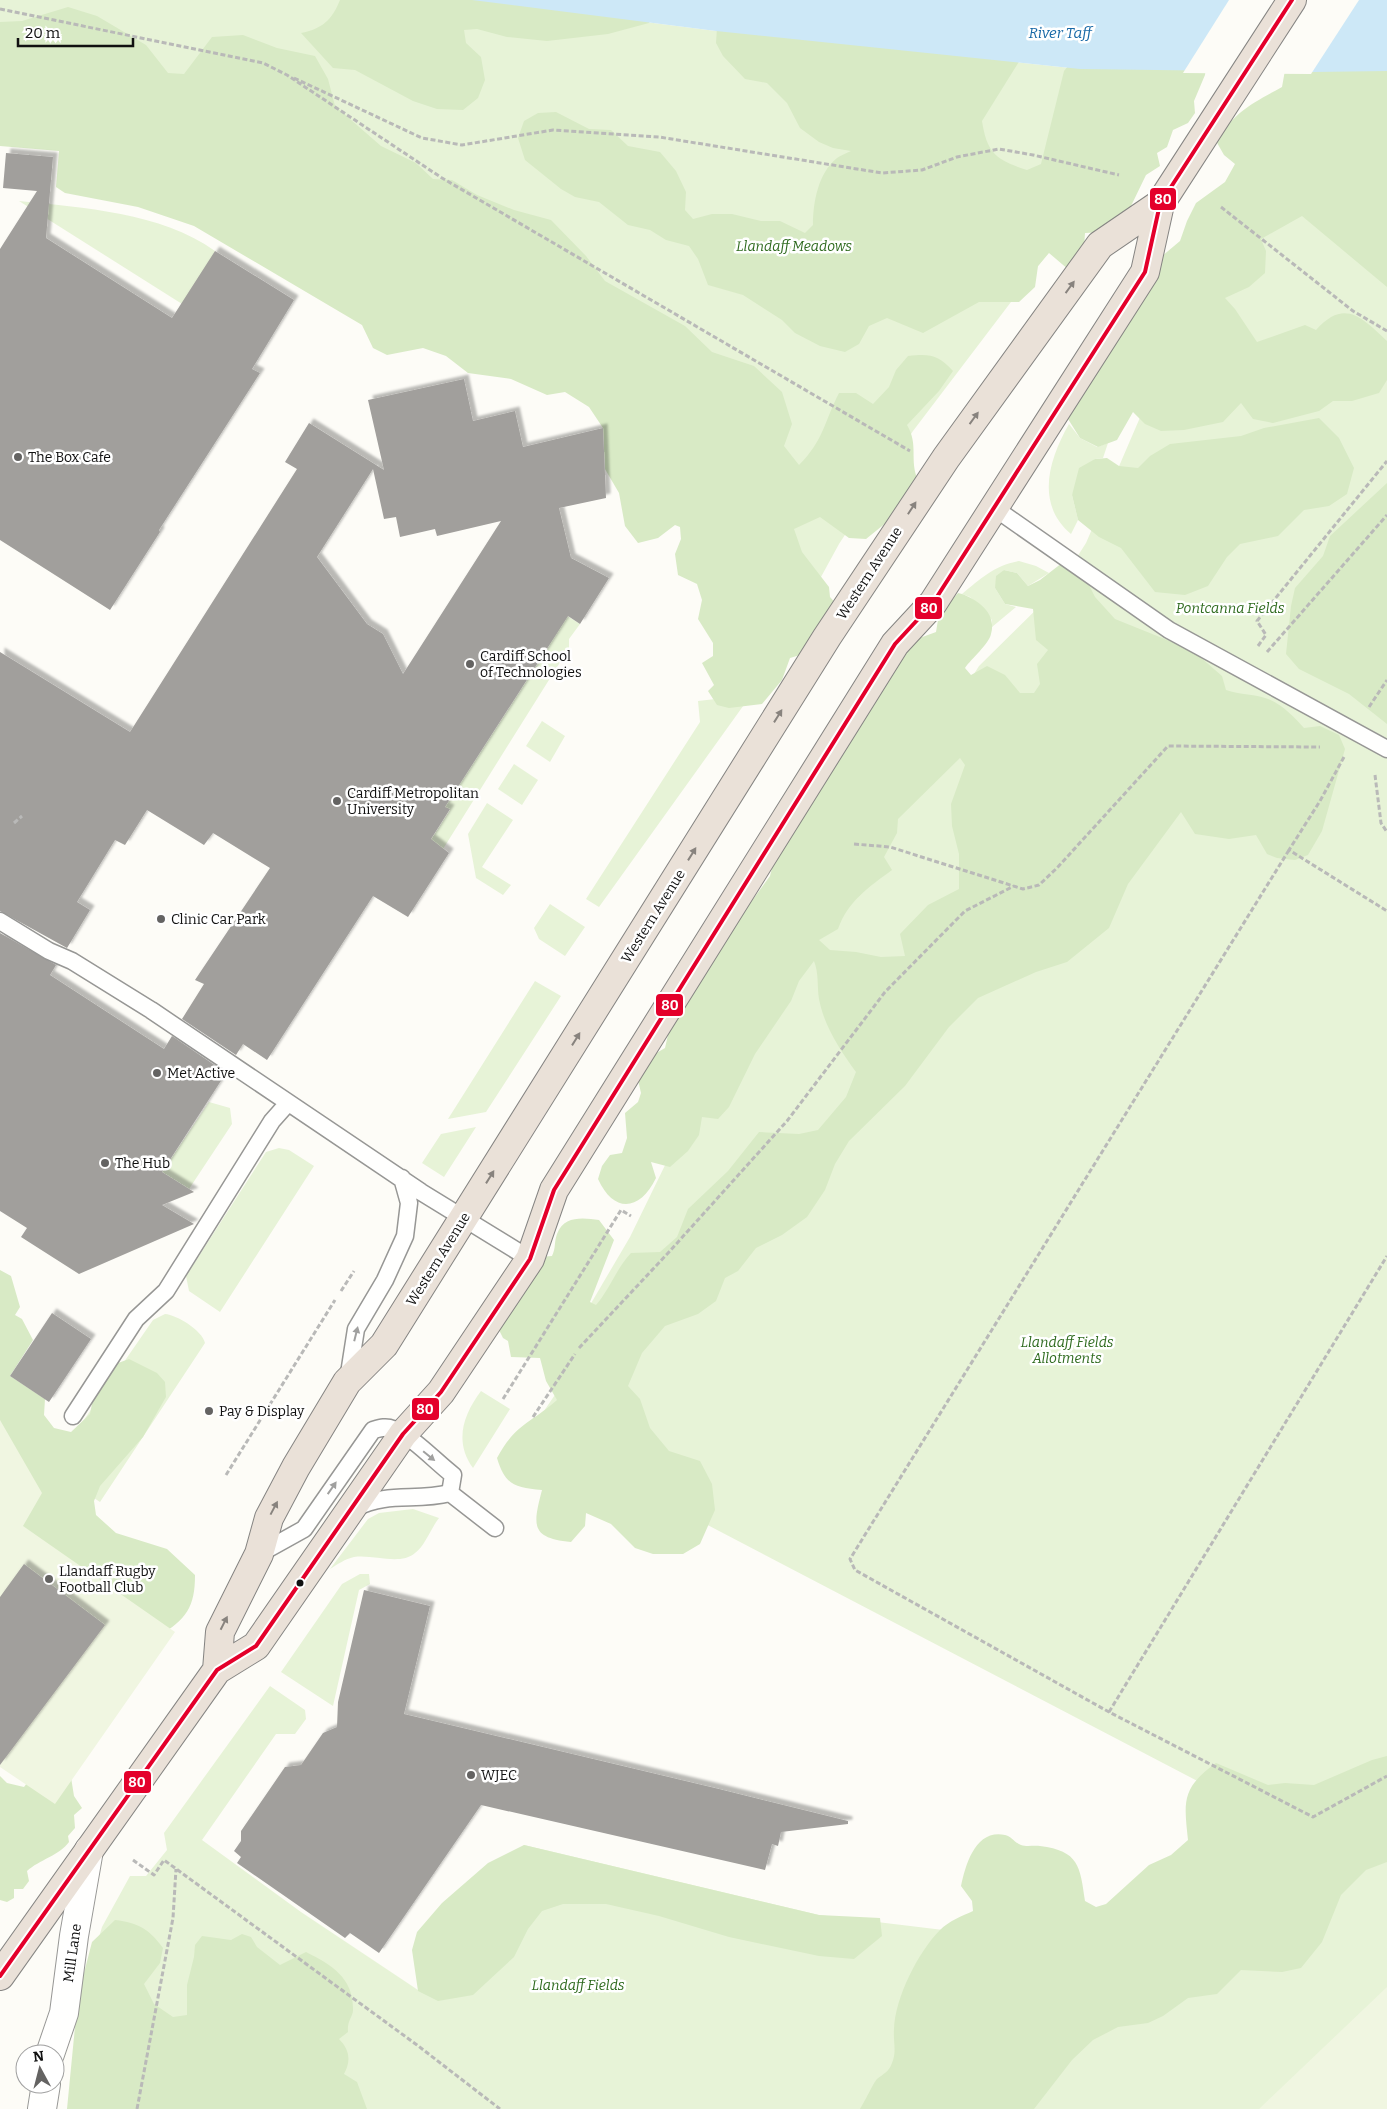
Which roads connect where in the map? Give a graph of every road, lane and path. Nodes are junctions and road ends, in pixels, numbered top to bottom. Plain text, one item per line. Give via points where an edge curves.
1 (1292, 0) edge
2 (0, 9) edge
3 (275, 69) junction
4 (1119, 175) dead end
5 (1160, 204) junction
6 (1221, 207) dead end
7 (1387, 331) edge
8 (911, 451) dead end
9 (1387, 461) edge
10 (993, 507) junction
11 (1387, 515) edge
12 (1246, 673) junction
13 (1355, 732) junction
14 (1322, 747) dead end
15 (1387, 749) edge
16 (1375, 771) dead end
17 (22, 816) dead end
18 (14, 823) dead end
19 (1387, 832) edge
20 (854, 844) dead end
21 (1289, 850) junction
22 (1014, 886) junction
23 (1387, 911) edge
24 (0, 920) edge
25 (288, 1103) junction
26 (402, 1178) junction
27 (631, 1216) dead end
28 (464, 1219) junction
29 (1387, 1256) edge
30 (530, 1259) junction
31 (354, 1270) dead end
32 (341, 1291) dead end
33 (335, 1300) dead end
34 (579, 1348) dead end
35 (575, 1354) dead end
36 (347, 1382) junction
37 (503, 1399) dead end
38 (72, 1416) dead end
39 (533, 1417) dead end
40 (403, 1434) junction
41 (226, 1475) dead end
42 (450, 1492) junction
43 (350, 1511) junction
44 (495, 1528) dead end
45 (259, 1554) junction
46 (217, 1670) junction
47 (1109, 1712) junction
48 (1387, 1776) edge
49 (89, 1850) junction
50 (133, 1860) dead end
51 (176, 1869) junction
52 (0, 1976) edge
53 (53, 2044) edge
54 (44, 2094) edge
55 (42, 2109) edge
56 (137, 2109) edge
57 (500, 2109) edge

1 - 5 highway, Western Avenue
2 - 3 path via 250,59
3 - 4 path via 422,138 462,145 553,130 573,131 659,137 882,173 922,170 957,157 999,149
3 - 8 path via 378,138 530,231
5 - 10 highway, Western Avenue via 1145,272
28 -> 5 highway, Western Avenue via 827,637 946,458 1100,245
6 - 7 path via 1352,310
9 - 12 path via 1257,621 1266,635
10 - 12 lane via 1148,616
10 - 30 highway, Western Avenue via 933,603 895,644 554,1190
11 - 12 path
12 - 13 lane
13 - 15 lane
13 - 21 path via 1320,801
14 - 22 path via 1168,746 1039,885 1023,889
16 - 19 path via 1381,822
17 - 18 path
20 - 22 path via 890,847
21 - 23 path
21 - 47 path via 850,1559 855,1570
22 - 34 path via 965,911 885,992 787,1121
24 - 25 lane via 93,974
25 - 26 lane
25 - 38 lane via 272,1121 166,1291 136,1319
26 - 28 lane
36 -> 26 lane via 356,1329 385,1280 405,1236 410,1204
27 - 37 path via 621,1210
28 - 30 lane
28 - 36 highway, Western Avenue via 384,1344
29 - 47 path
30 - 40 highway, Western Avenue via 441,1392
31 - 32 path
33 - 41 path
35 - 39 path
45 -> 36 highway, Western Avenue via 269,1518
40 -> 42 lane via 453,1475
40 - 43 highway, Western Avenue
45 -> 40 lane via 304,1529 373,1430 391,1428
42 - 43 lane via 433,1497 386,1497
42 - 44 lane
43 - 46 highway, Western Avenue via 256,1646
46 -> 45 highway, Western Avenue via 220,1632
46 - 49 highway, Western Avenue
47 - 48 path via 1314,1816
49 - 52 highway, Western Avenue
49 - 53 street, Mill Lane via 64,2013
50 - 51 path via 154,1875 164,1860
51 - 56 path via 174,1918
51 - 57 path
54 - 55 street

